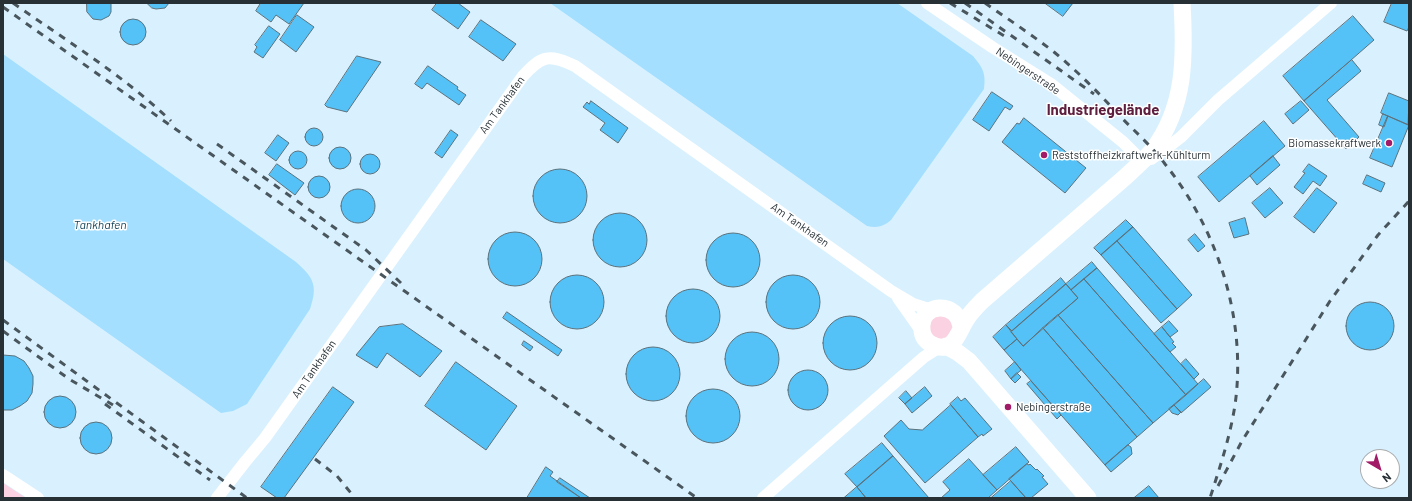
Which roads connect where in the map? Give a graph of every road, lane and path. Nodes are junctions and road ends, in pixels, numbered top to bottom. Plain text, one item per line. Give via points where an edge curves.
1 (927, 3) edge
2 (1182, 3) edge
3 (1331, 3) edge
4 (1148, 155) junction
5 (891, 291) junction
6 (982, 301) junction
7 (932, 310) junction
8 (951, 310) junction
9 (923, 335) junction
10 (951, 340) junction
11 (924, 358) junction
12 (3, 475) edge
13 (38, 498) edge
14 (217, 498) edge
15 (763, 498) edge
16 (1088, 498) edge

1 - 4 street, Nebingerstraße via 1051,84 1123,142
2 - 4 street via 1184,55 1181,83 1171,117
3 - 4 street via 1218,100 1181,137 1154,158 1148,160
4 - 6 street
5 - 7 street, Am Tankhafen via 913,304
5 - 9 street, Am Tankhafen via 908,310
5 - 14 street, Am Tankhafen via 575,66 562,60 548,58 534,64 523,76 270,432
6 - 8 street
6 - 10 street
7 - 8 street
7 - 9 street via 922,323
8 - 10 street via 958,318
9 - 10 street via 932,344
9 - 11 street via 927,350
10 - 11 street
10 - 16 street via 957,352 968,361
11 - 15 street
12 - 13 street

